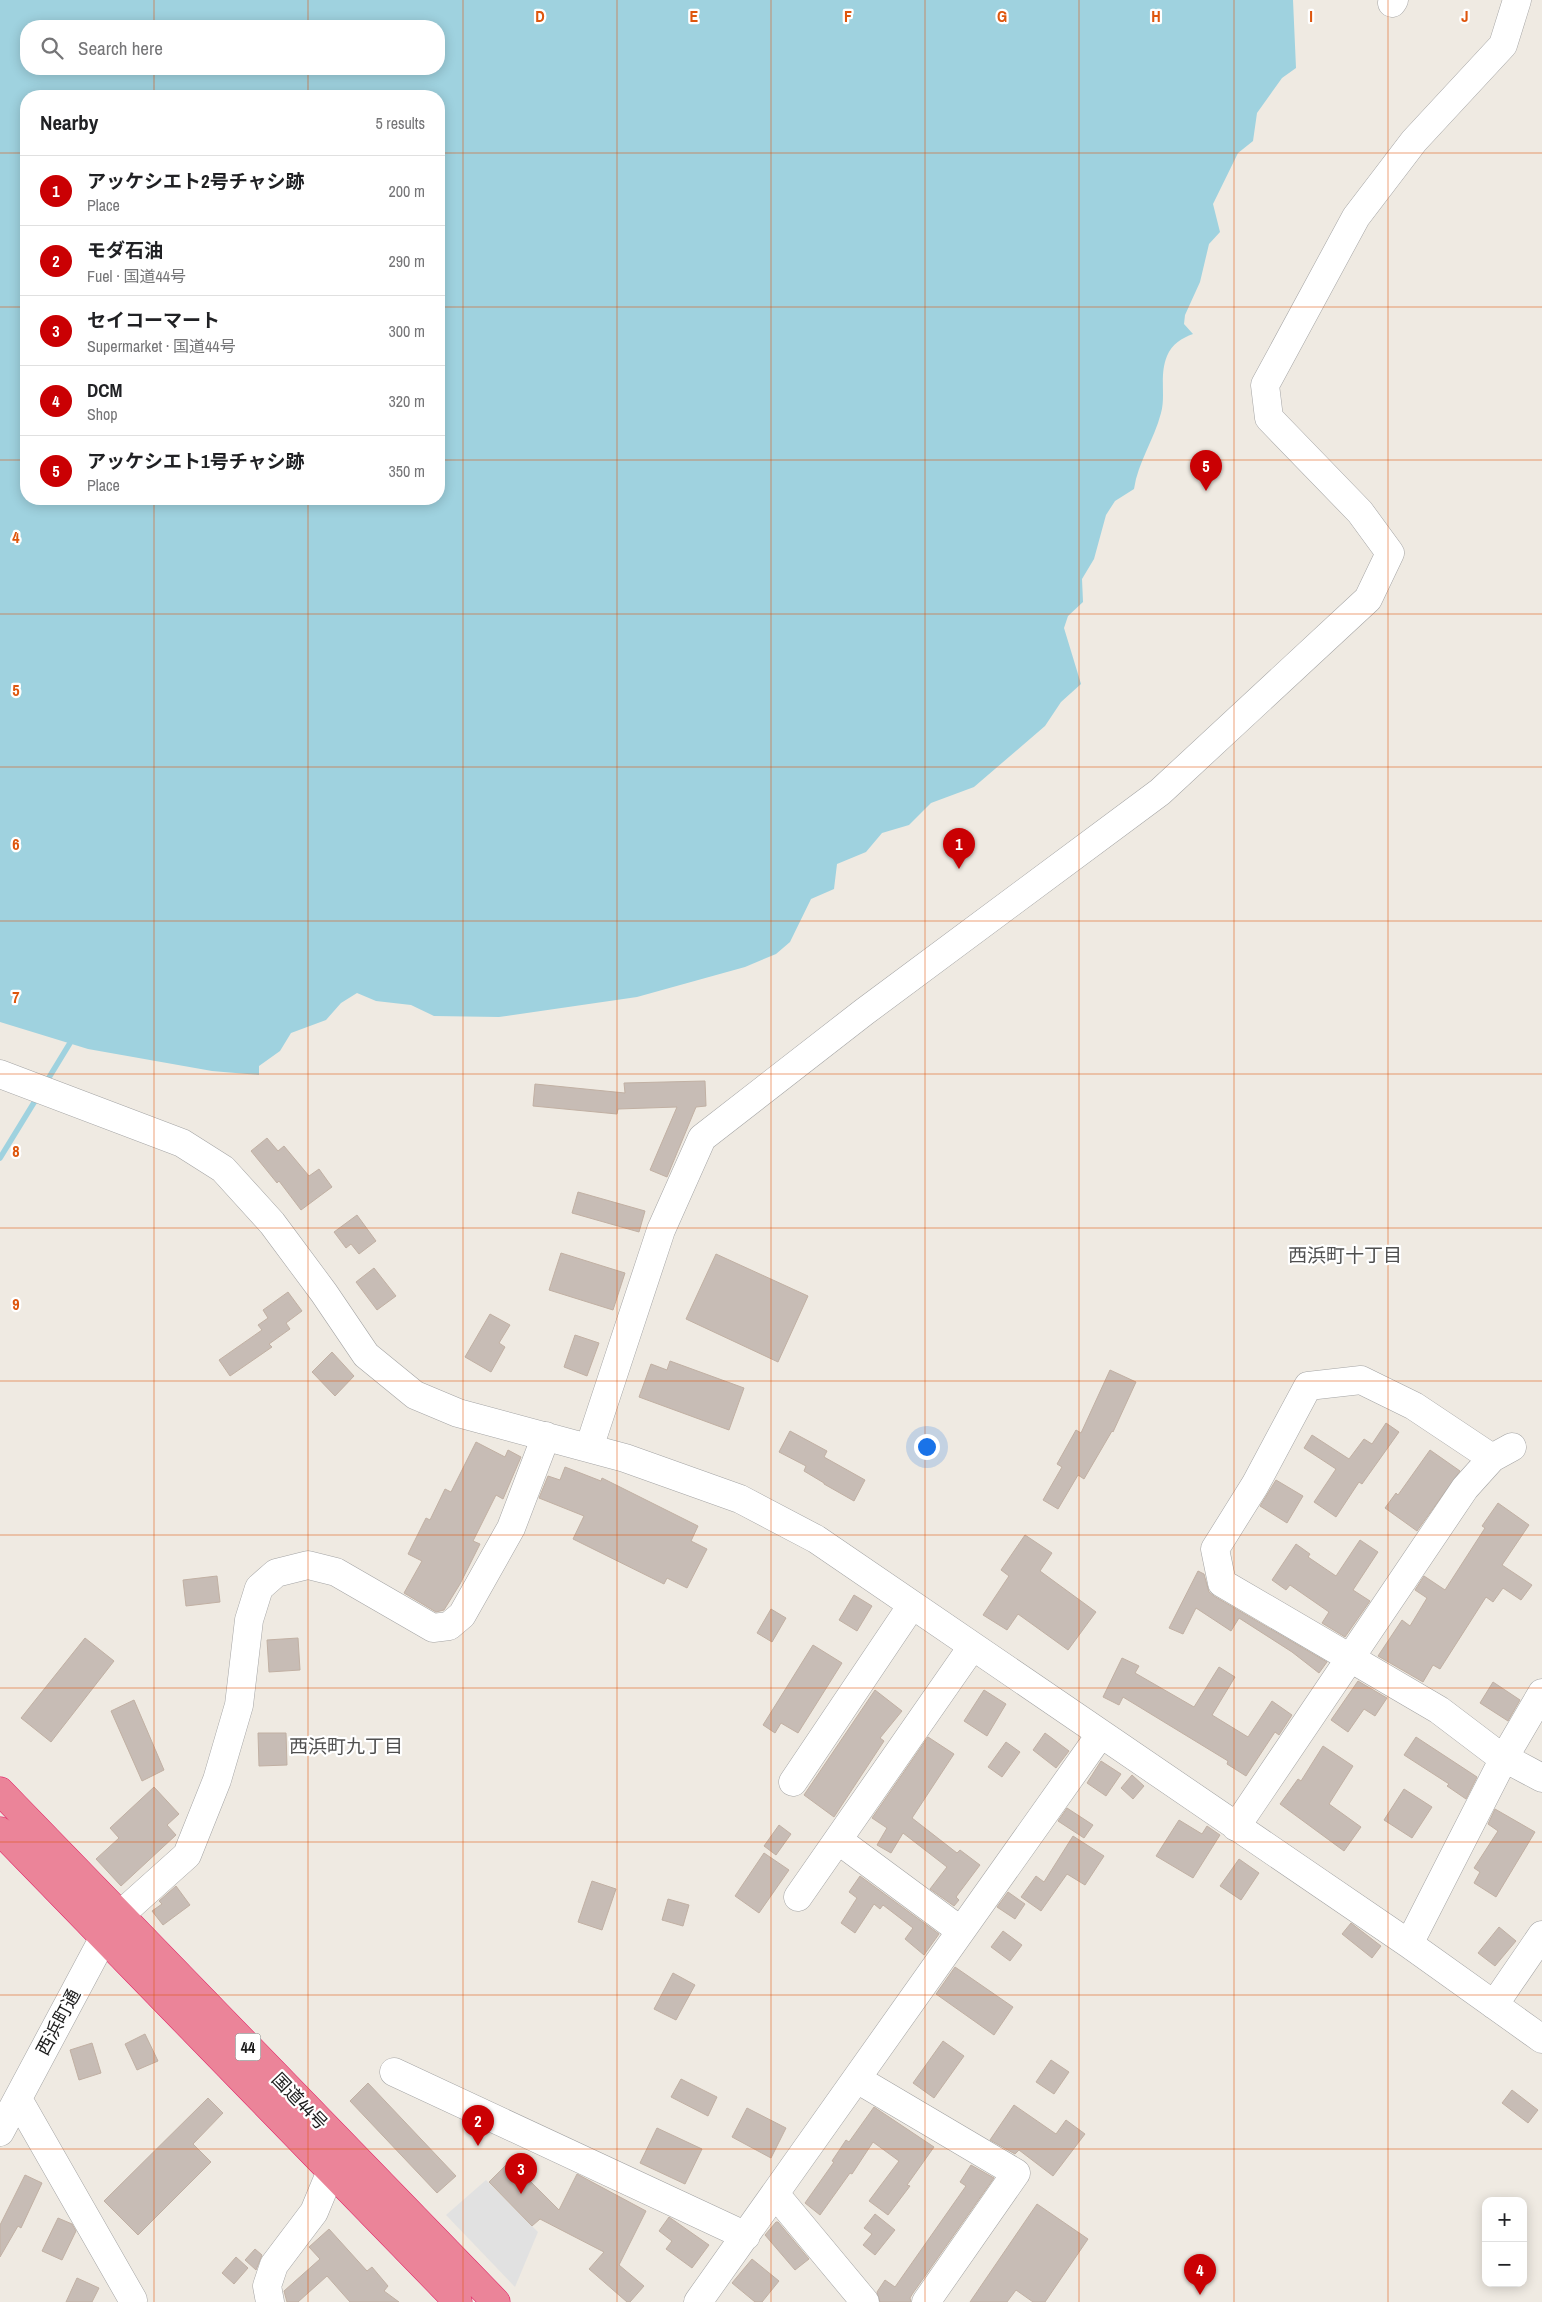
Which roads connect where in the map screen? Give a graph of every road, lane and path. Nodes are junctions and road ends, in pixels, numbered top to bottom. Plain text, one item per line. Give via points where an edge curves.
1 (1517, 0) edge
2 (0, 1074) edge
3 (546, 1436) junction
4 (588, 1448) junction
5 (912, 1605) junction
6 (972, 1646) junction
7 (1350, 1658) junction
8 (1542, 1693) edge
9 (1100, 1735) junction
10 (1504, 1758) junction
11 (1542, 1778) edge
12 (793, 1782) dead end
13 (0, 1792) edge
14 (1236, 1828) junction
15 (0, 1831) edge
16 (838, 1840) junction
17 (798, 1897) dead end
18 (120, 1915) junction
19 (961, 1931) junction
20 (1542, 1935) edge
21 (104, 1938) junction
22 (1409, 1944) junction
23 (1494, 2005) junction
24 (1542, 2039) edge
25 (394, 2072) dead end
26 (857, 2079) junction
27 (18, 2099) junction
28 (0, 2132) edge
29 (345, 2147) junction
30 (331, 2171) junction
31 (776, 2194) junction
32 (746, 2236) junction
33 (132, 2300) dead end
34 (270, 2302) edge
35 (458, 2302) edge
36 (496, 2302) edge
37 (698, 2302) edge
38 (865, 2302) edge
39 (926, 2302) edge

1 - 4 street via 1503,45 1414,141 1356,217 1265,385 1269,418 1360,512 1390,553 1368,599 1160,792 864,1012 702,1138 661,1230
2 - 3 street via 182,1143 223,1169 272,1223 366,1355 414,1396 458,1413
3 - 4 street
3 - 18 street, 西浜町通 via 511,1528 462,1616 449,1626 433,1628 336,1572 308,1565 276,1573 259,1588 249,1620 239,1705 216,1780 187,1855
4 - 5 street via 740,1499 816,1539
5 - 6 street
5 - 12 street
6 - 9 street
6 - 16 street
7 - 7 street via 1465,1488 1502,1452 1361,1380 1308,1386 1255,1485 1215,1549 1222,1583
7 - 10 street via 1439,1710
7 - 14 street
8 - 10 street
9 - 14 street
9 - 19 street
10 - 11 street
10 - 22 street
13 - 18 highway, 国道44号 / 44
14 - 22 street
15 - 21 highway, 国道44号 / 44
16 - 17 street
16 - 19 street
18 - 21 street, 西浜町通
18 - 29 highway, 国道44号 / 44
19 - 26 street
20 - 23 street
21 - 27 street, 西浜町通
21 - 30 highway, 国道44号 / 44
22 - 23 street
23 - 24 street
25 - 32 street
26 - 31 street
26 - 39 street via 1016,2173
27 - 28 street, 西浜町通
27 - 33 street
29 - 30 street
29 - 36 highway, 国道44号 / 44
30 - 34 street via 314,2212 274,2265 267,2286
30 - 35 highway, 国道44号 / 44
31 - 32 street
31 - 38 street
32 - 37 street

